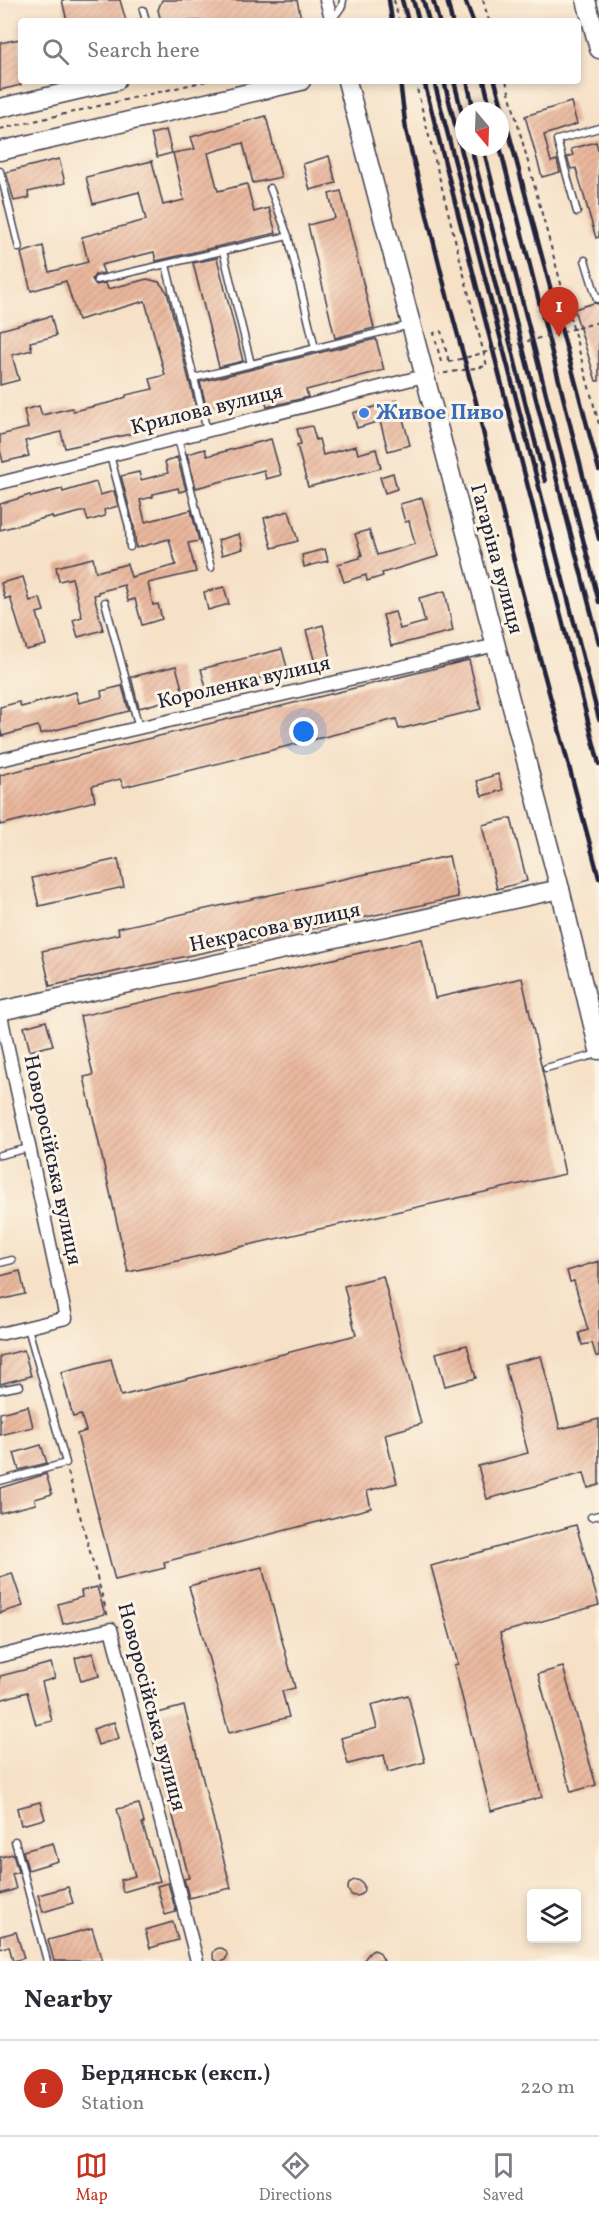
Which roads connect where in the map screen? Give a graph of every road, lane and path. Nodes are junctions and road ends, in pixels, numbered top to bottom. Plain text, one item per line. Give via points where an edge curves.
1 (326, 0) edge
2 (343, 0) edge
3 (394, 0) edge
4 (483, 0) edge
5 (591, 4) edge
6 (143, 10) dead end
7 (145, 18) edge
8 (331, 18) edge
9 (334, 18) edge
10 (398, 18) edge
11 (488, 18) edge
12 (599, 49) edge
13 (103, 84) edge
14 (193, 84) edge
15 (288, 84) edge
16 (348, 84) edge
17 (416, 84) edge
18 (507, 84) edge
19 (0, 108) edge
20 (599, 128) edge
21 (0, 129) edge
22 (0, 151) edge
23 (0, 171) edge
24 (270, 188) dead end
25 (578, 212) dead end
26 (288, 236) junction
27 (19, 248) dead end
28 (223, 251) junction
29 (585, 260) dead end
30 (166, 265) junction
31 (97, 280) dead end
32 (599, 298) edge
33 (599, 322) edge
34 (411, 325) junction
35 (315, 348) junction
36 (441, 362) dead end
37 (251, 364) junction
38 (424, 376) junction
39 (194, 378) junction
40 (599, 424) edge
41 (207, 430) junction
42 (178, 438) junction
43 (110, 455) junction
44 (0, 483) edge
45 (130, 547) dead end
46 (211, 567) dead end
47 (105, 602) dead end
48 (496, 645) junction
49 (139, 728) junction
50 (0, 760) edge
51 (560, 889) junction
52 (0, 1011) edge
53 (599, 1052) edge
54 (546, 1068) dead end
55 (29, 1148) junction
56 (0, 1155) edge
57 (12, 1260) dead end
58 (0, 1263) edge
59 (28, 1327) junction
60 (0, 1334) edge
61 (20, 1386) dead end
62 (0, 1390) edge
63 (66, 1463) junction
64 (0, 1481) edge
65 (599, 1515) edge
66 (591, 1517) dead end
67 (111, 1629) junction
68 (0, 1656) edge
69 (15, 1841) dead end
70 (197, 1959) edge
71 (47, 1961) edge
72 (183, 1961) edge

1 - 8 street
2 - 9 lane
3 - 10 path
4 - 11 path
5 - 12 street
6 - 7 lane
13 - 19 street
14 - 21 path
15 - 22 street
16 - 34 street, Гагаріна вулиця
17 - 38 path via 487,366
18 - 40 path
20 - 25 lane via 557,140
23 - 27 lane
24 - 26 lane
26 - 28 lane
26 - 35 lane
28 - 30 lane
28 - 37 lane
29 - 32 lane
30 - 31 lane
30 - 39 lane
33 - 36 path, bridge via 449,362 441,331 434,333
34 - 35 lane
34 - 38 street, Гагаріна вулиця
35 - 37 lane
37 - 39 lane
38 - 41 street, Крилова вулиця
38 - 48 street, Гагаріна вулиця
39 - 41 lane
41 - 42 street, Крилова вулиця
42 - 43 street, Крилова вулиця
42 - 46 lane
43 - 44 street, Крилова вулиця
43 - 45 lane via 129,527
47 - 49 lane
48 - 49 street, Короленка вулиця
48 - 51 street, Гагаріна вулиця
49 - 50 street, Короленка вулиця
51 - 52 street, Некрасова вулиця
51 - 53 street, Гагаріна вулиця
52 - 55 street, Новоросійська вулиця
53 - 54 lane
55 - 56 lane
55 - 59 street, Новоросійська вулиця via 66,1318
57 - 58 lane
59 - 60 street
59 - 63 lane
61 - 62 lane
63 - 64 lane
63 - 67 path, Новоросійська вулиця
65 - 66 lane
67 - 68 street
67 - 70 street, Новоросійська вулиця
69 - 71 lane
70 - 72 street

